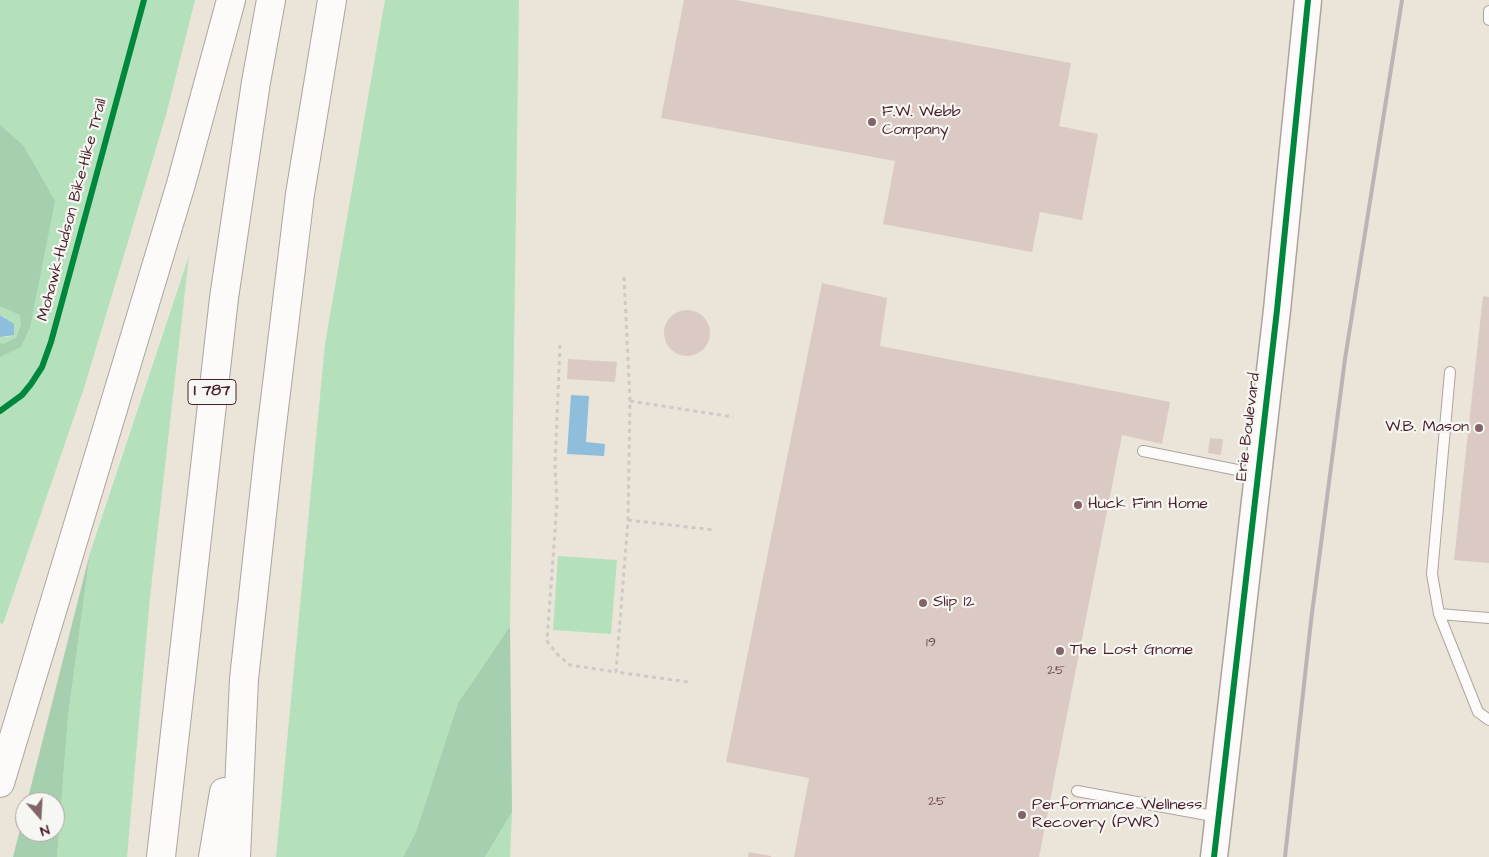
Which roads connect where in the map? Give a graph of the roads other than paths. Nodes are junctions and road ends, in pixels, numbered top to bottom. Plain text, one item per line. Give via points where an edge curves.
1 (231, 0) edge
2 (271, 0) edge
3 (332, 0) edge
4 (1308, 0) edge
5 (1489, 11) edge
6 (1489, 20) edge
7 (1450, 372) dead end
8 (1143, 451) dead end
9 (1258, 474) junction
10 (1439, 614) junction
11 (1489, 618) edge
12 (244, 679) junction
13 (1489, 720) edge
14 (0, 783) edge
15 (1077, 791) dead end
16 (1218, 817) junction
17 (160, 857) edge
18 (213, 857) edge
19 (236, 857) edge
20 (1214, 857) edge

1 - 14 highway via 176,202
2 - 17 highway, I 787 via 220,328
3 - 12 highway via 289,279
4 - 9 street, Erie Boulevard
5 - 6 lane
7 - 10 lane via 1432,574
8 - 9 lane
9 - 16 street, Erie Boulevard
10 - 11 lane
10 - 13 lane via 1478,712
12 - 18 highway
12 - 19 highway
15 - 16 lane
16 - 20 street, Erie Boulevard

